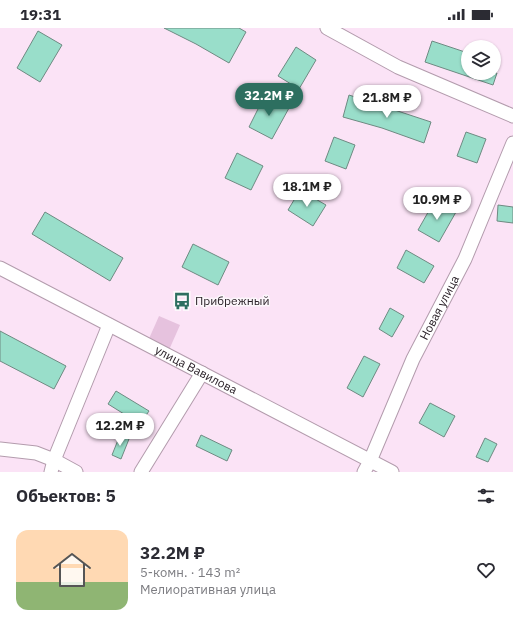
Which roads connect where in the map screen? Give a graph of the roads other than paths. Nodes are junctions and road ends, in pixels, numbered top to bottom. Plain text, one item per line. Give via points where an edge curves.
1 (327, 28) edge
2 (513, 116) edge
3 (513, 143) edge
4 (0, 268) edge
5 (109, 325) junction
6 (202, 374) junction
7 (0, 449) edge
8 (52, 466) edge
9 (367, 466) edge
10 (76, 472) edge
11 (141, 472) edge
12 (392, 472) edge

1 - 2 street via 398,67
3 - 9 street, Новая улица via 465,259 413,359
4 - 5 street, улица Вавилова
5 - 6 street, улица Вавилова
5 - 8 street
6 - 9 street, улица Вавилова
6 - 11 street
7 - 8 street via 36,454
8 - 10 street
9 - 12 street, улица Вавилова

